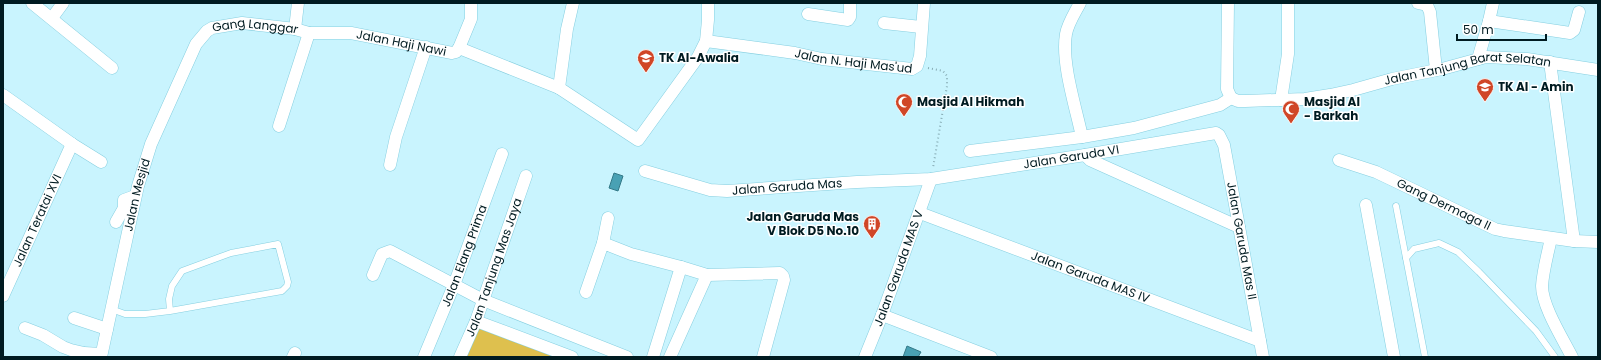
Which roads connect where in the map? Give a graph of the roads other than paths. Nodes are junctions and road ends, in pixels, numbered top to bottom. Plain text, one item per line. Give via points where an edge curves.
1 (32, 3) edge
2 (63, 3) edge
3 (298, 3) edge
4 (472, 3) edge
5 (573, 3) edge
6 (708, 3) edge
7 (850, 3) edge
8 (924, 3) edge
9 (1080, 3) edge
10 (1228, 3) edge
11 (1288, 3) edge
12 (1418, 3) edge
13 (1493, 3) edge
14 (1579, 12) dead end
15 (808, 14) dead end
16 (52, 18) junction
17 (1489, 21) junction
18 (884, 23) dead end
19 (921, 27) junction
20 (295, 29) junction
21 (309, 33) junction
22 (706, 41) junction
23 (196, 44) joint
24 (426, 47) junction
25 (459, 48) junction
26 (1478, 59) junction
27 (1550, 62) junction
28 (112, 68) dead end
29 (1436, 70) junction
30 (1598, 70) edge
31 (559, 88) junction
32 (3, 95) edge
33 (1231, 98) junction
34 (1281, 100) junction
35 (279, 126) dead end
36 (1211, 132) joint
37 (1082, 137) junction
38 (72, 144) junction
39 (970, 151) dead end
40 (502, 154) dead end
41 (1085, 155) junction
42 (1339, 160) dead end
43 (101, 162) dead end
44 (390, 165) dead end
45 (645, 171) dead end
46 (526, 176) dead end
47 (931, 179) junction
48 (135, 196) junction
49 (1366, 205) dead end
50 (1396, 206) dead end
51 (920, 213) junction
52 (608, 218) dead end
53 (116, 222) dead end
54 (1239, 227) junction
55 (1551, 238) junction
56 (1574, 241) junction
57 (1598, 242) edge
58 (603, 244) junction
59 (1406, 258) junction
60 (681, 267) junction
61 (373, 275) dead end
62 (707, 276) junction
63 (454, 285) junction
64 (586, 292) dead end
65 (3, 296) edge
66 (482, 300) junction
67 (111, 309) junction
68 (170, 311) junction
69 (882, 315) junction
70 (74, 318) dead end
71 (476, 321) junction
72 (24, 328) dead end
73 (107, 329) junction
74 (1260, 341) junction
75 (101, 356) edge
76 (424, 357) edge
77 (460, 357) edge
78 (572, 357) edge
79 (627, 357) edge
80 (653, 357) edge
81 (670, 357) edge
82 (763, 357) edge
83 (865, 357) edge
84 (991, 357) edge
85 (1263, 357) edge
86 (1394, 357) edge
87 (1425, 357) edge
88 (1555, 357) edge
89 (1572, 357) edge

1 - 16 street
2 - 16 street
3 - 20 street, Gang Langgar
4 - 25 street, Jalan Haji Nawi via 471,19
5 - 31 street
6 - 22 street
7 - 15 street via 850,17 847,20
8 - 19 street, Jalan N. Haji Mas'ud
9 - 37 street via 1070,22 1065,47
10 - 33 street via 1227,89
11 - 34 street via 1288,54
12 - 29 street via 1427,5 1430,12
13 - 17 street
14 - 17 street via 1574,30 1570,33
16 - 28 street
17 - 26 street
18 - 19 street
19 - 22 street, Jalan N. Haji Mas'ud via 920,56 917,66 912,69 822,59
20 - 21 street, Jalan Haji Nawi
20 - 23 street, Gang Langgar via 242,23 220,26 207,31
21 - 24 street, Jalan Haji Nawi via 351,33
21 - 35 street
22 - 31 street via 685,76 638,140
23 - 48 street, Jalan Mesjid via 152,144
24 - 25 street, Jalan Haji Nawi via 449,53 456,52
24 - 44 street via 396,137
25 - 31 street
26 - 27 street, Jalan Tanjung Barat Selatan via 1506,57
26 - 29 street, Jalan Tanjung Barat Selatan
27 - 30 street
27 - 56 street, Jalan Tanjung Barat Selatan
29 - 34 street, Jalan Tanjung Barat Selatan via 1392,78 1330,96
32 - 38 street
33 - 34 street, Jalan Tanjung Barat Selatan via 1238,101
33 - 37 street via 1220,105 1149,124
36 - 41 street, Jalan Garuda VI
36 - 54 street, Jalan Garuda Mas II via 1219,135 1224,145
37 - 39 street
38 - 43 street
38 - 65 street, Jalan Teratai XVI
40 - 63 street, Jalan Elang Prima
41 - 47 street, Jalan Garuda VI
41 - 54 street via 1090,160
42 - 55 street, Gang Dermaga II via 1376,172 1495,229
45 - 47 street, Jalan Garuda Mas via 710,190 727,191
46 - 66 street, Jalan Tanjung Mas Jaya
47 - 51 street, Jalan Garuda MAS V
48 - 53 street via 124,200 124,208
48 - 67 street, Jalan Mesjid
49 - 86 street
50 - 59 lane
51 - 69 street, Jalan Garuda MAS V
51 - 74 street, Jalan Garuda MAS IV
52 - 58 street
54 - 74 street, Jalan Garuda Mas II
55 - 56 street, Gang Dermaga II
55 - 89 street via 1542,287 1550,314
56 - 57 street
58 - 60 street
58 - 64 street
59 - 87 lane
59 - 88 lane via 1414,250 1440,243 1458,252 1536,331
60 - 62 street
60 - 80 street
61 - 63 street via 382,254 390,251
62 - 81 street
62 - 82 street via 780,273 783,276
63 - 66 street
63 - 76 street, Jalan Elang Prima
66 - 71 street, Jalan Tanjung Mas Jaya
66 - 79 street
67 - 68 lane via 125,314
67 - 73 street, Jalan Mesjid
68 - 68 lane via 282,291 288,286 288,282 278,244 231,253 182,271 172,286
69 - 83 street, Jalan Garuda MAS V
69 - 84 street
70 - 73 street
71 - 77 street, Jalan Tanjung Mas Jaya
71 - 78 street
72 - 75 street via 71,350
73 - 75 street, Jalan Mesjid
74 - 85 street, Jalan Garuda Mas II

